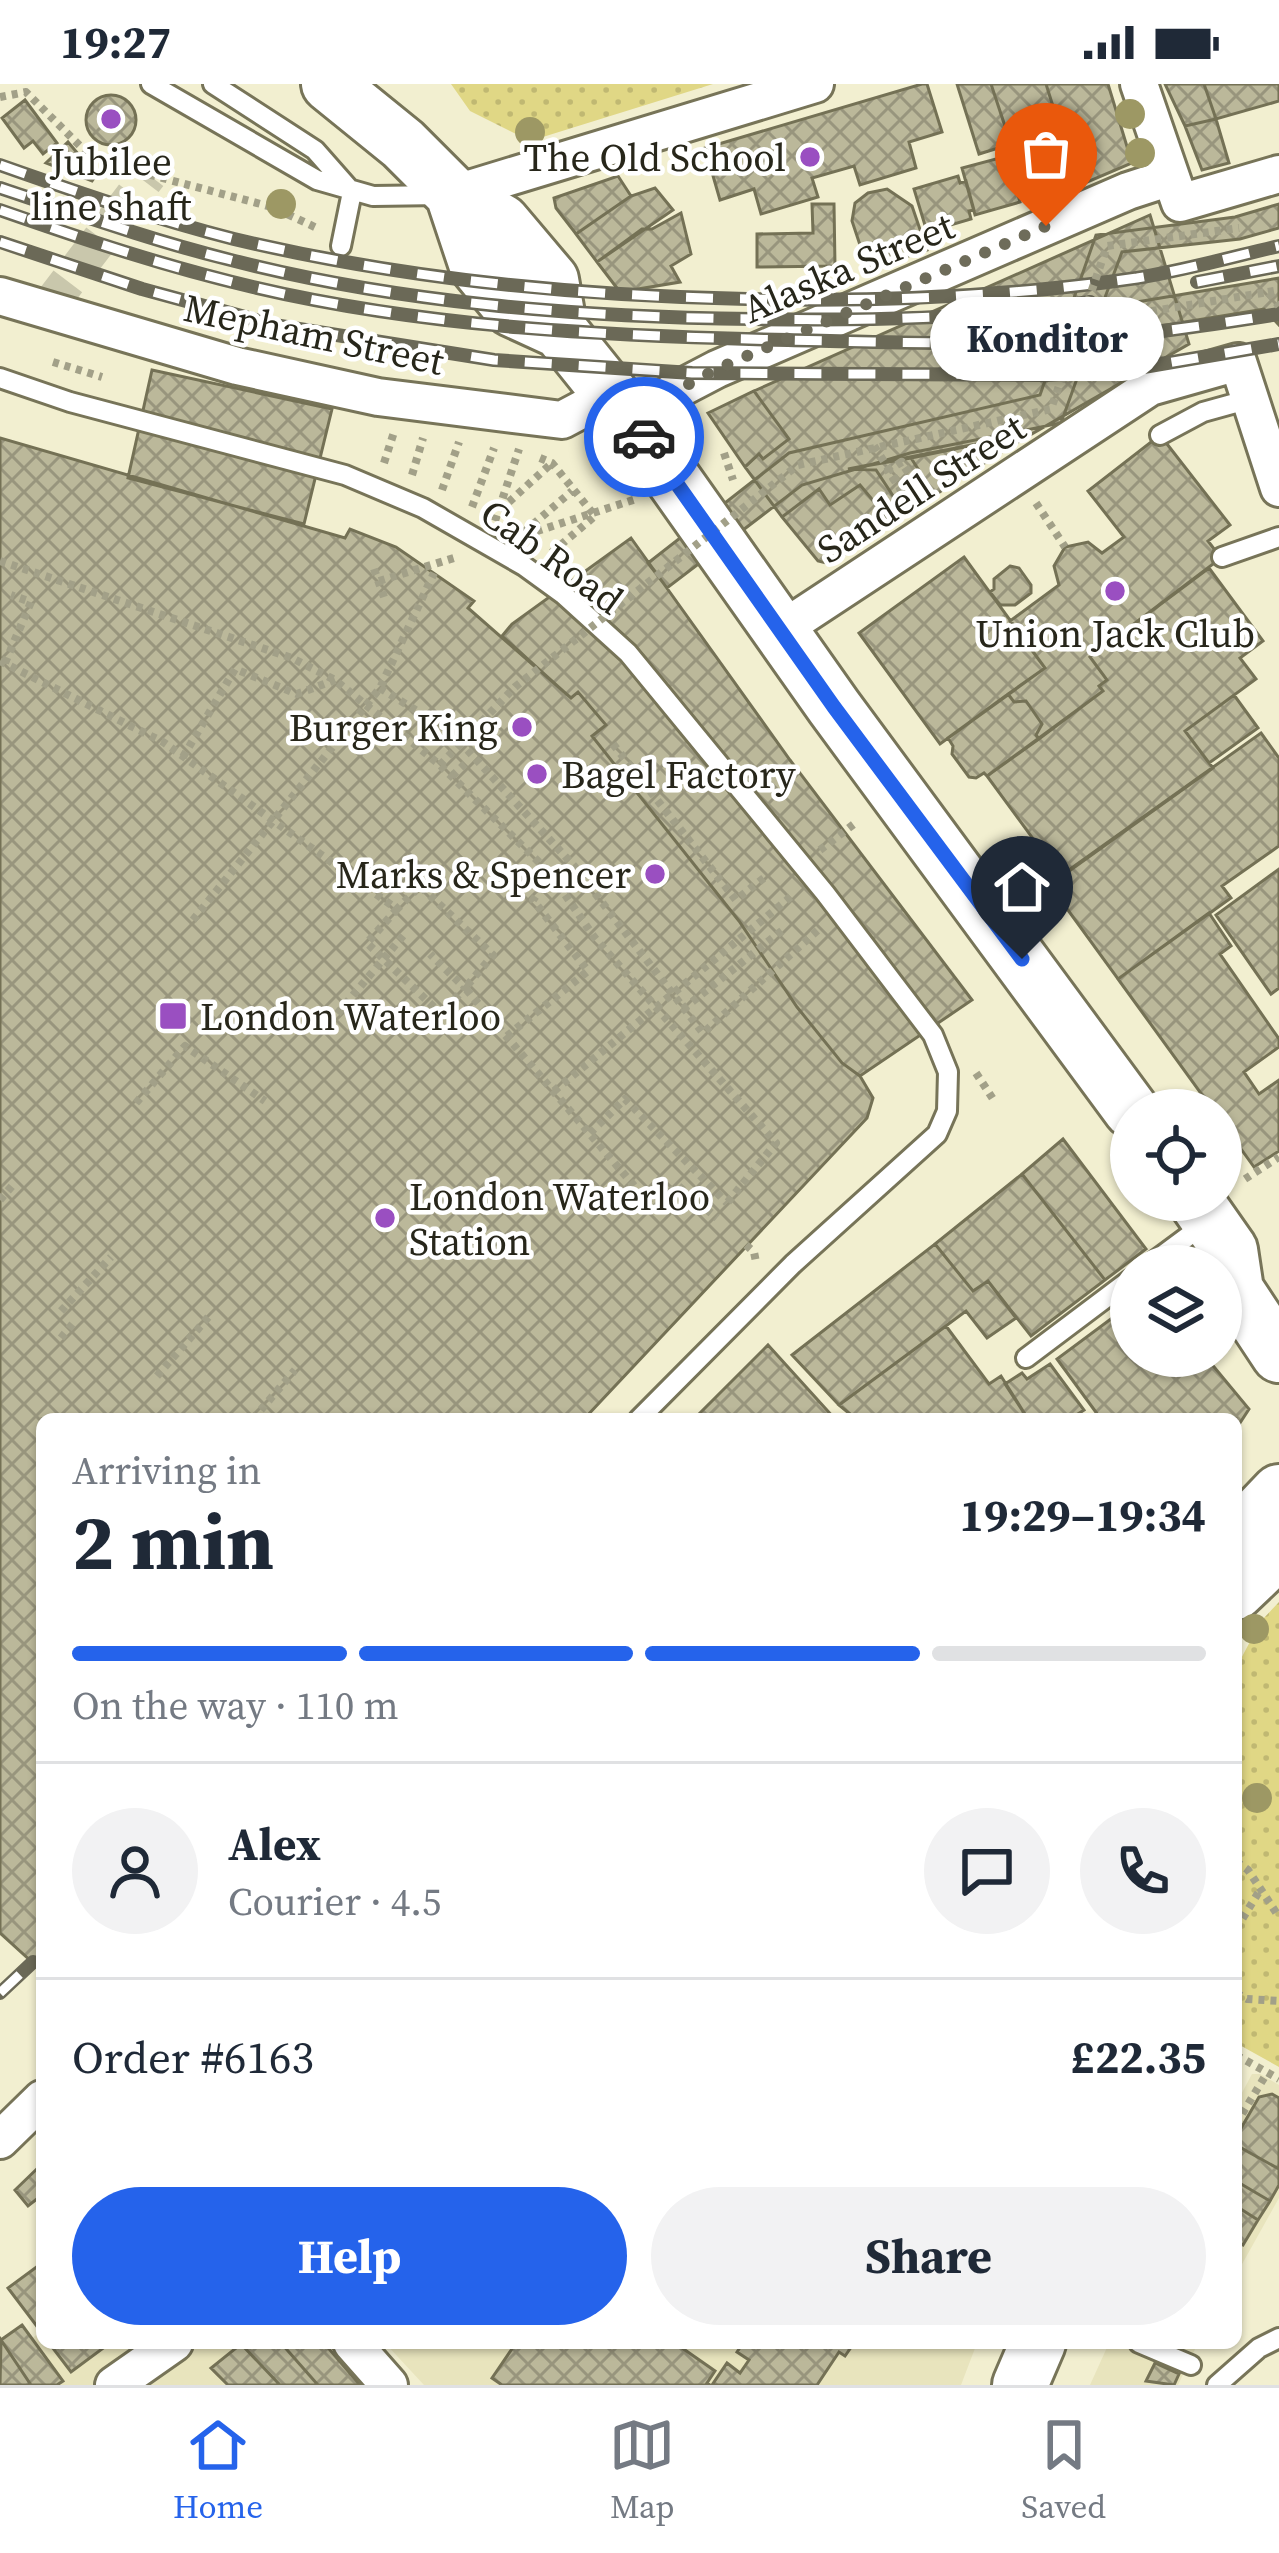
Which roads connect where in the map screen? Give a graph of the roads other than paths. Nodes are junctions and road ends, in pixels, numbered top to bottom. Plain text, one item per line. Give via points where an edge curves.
1 (151, 84) edge
2 (213, 84) edge
3 (329, 84) edge
4 (815, 84) edge
5 (1139, 84) edge
6 (1279, 174) edge
7 (1175, 190) junction
8 (352, 192) junction
9 (453, 194) junction
10 (341, 246) dead end
11 (0, 296) edge
12 (0, 378) edge
13 (1250, 398) junction
14 (622, 408) junction
15 (1160, 435) dead end
16 (1277, 476) edge
17 (1279, 537) edge
18 (1222, 557) dead end
19 (781, 630) junction
20 (1117, 1089) edge
21 (1212, 1223) edge
22 (1179, 1245) edge
23 (1279, 1285) edge
24 (1110, 1295) edge
25 (1279, 1355) edge
26 (1026, 1358) dead end
27 (645, 1413) edge
28 (1279, 1492) edge
29 (1242, 1531) edge
30 (1279, 1551) edge
31 (1242, 1586) edge
32 (36, 2105) edge
33 (0, 2140) edge
34 (1279, 2338) edge
35 (166, 2349) edge
36 (357, 2349) edge
37 (1035, 2349) edge
38 (1153, 2349) edge
39 (1191, 2366) dead end
40 (118, 2384) edge
41 (388, 2385) edge
42 (1020, 2385) edge
43 (1217, 2385) edge

1 - 8 lane
2 - 8 lane via 316,150
3 - 9 main road
4 - 9 street
5 - 7 street
6 - 7 street, Alaska Street
7 - 14 street, Alaska Street via 1127,191
8 - 9 lane
8 - 10 lane
9 - 14 main road via 477,266 512,309 560,331
11 - 14 street, Mepham Street via 237,366 378,397 562,420
12 - 27 lane, Cab Road via 311,464 404,499 564,595 628,653 933,1035 947,1072 947,1111 937,1134
13 - 15 lane
13 - 16 street
13 - 19 street, Sandell Street via 1234,353 1150,387
14 - 19 main road
17 - 18 lane
19 - 20 main road
21 - 22 lane
21 - 23 main road
21 - 25 main road via 1236,1290
24 - 26 lane
28 - 29 main road
30 - 31 main road
32 - 33 street
34 - 43 lane
35 - 40 street
36 - 41 street
37 - 42 main road
38 - 39 lane

